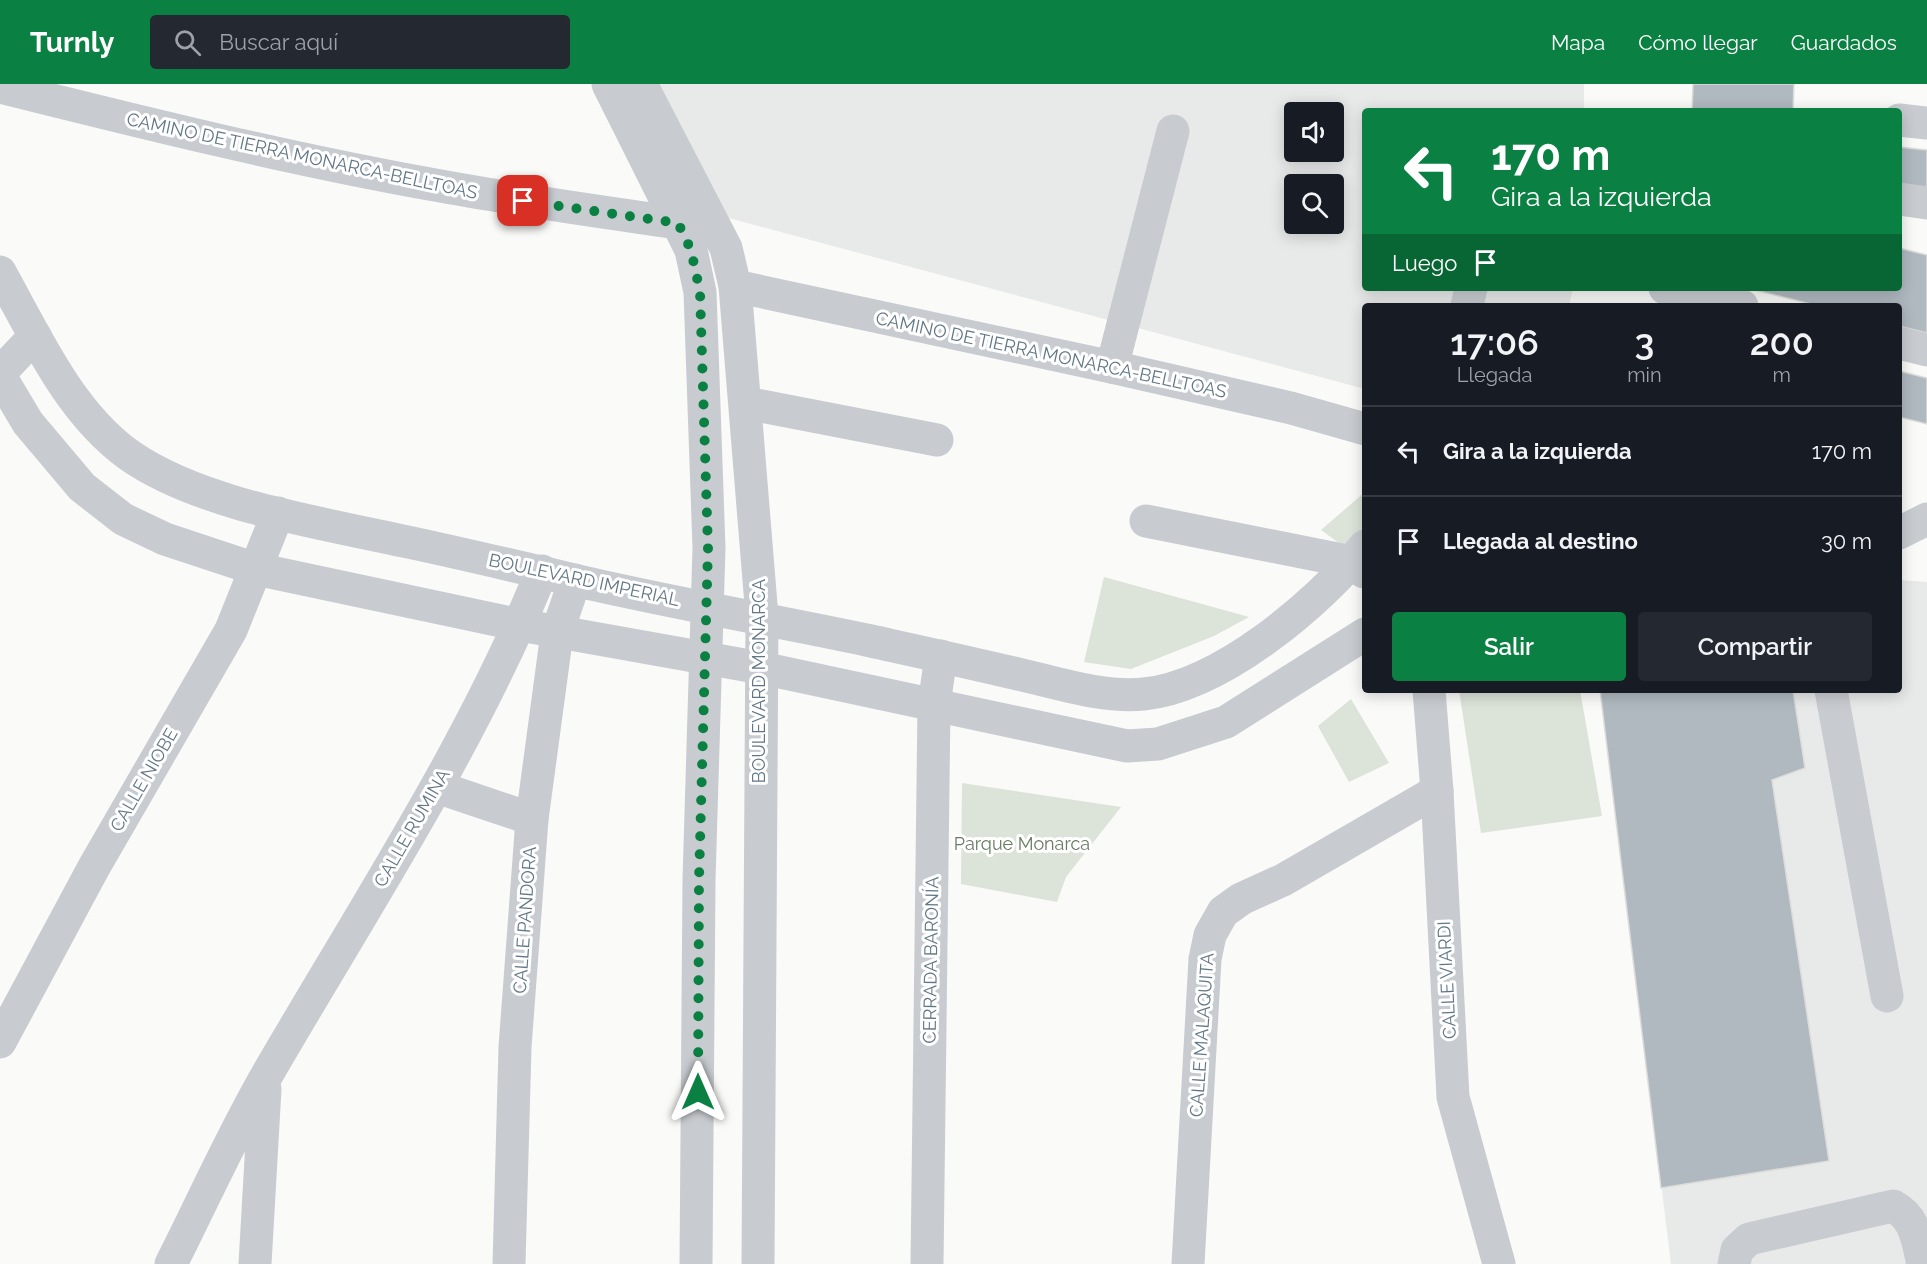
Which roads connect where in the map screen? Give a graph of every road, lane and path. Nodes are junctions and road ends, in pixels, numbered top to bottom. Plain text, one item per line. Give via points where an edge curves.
1 (608, 84) edge
2 (641, 84) edge
3 (0, 87) edge
4 (1902, 120) edge
5 (1927, 123) edge
6 (1173, 131) dead end
7 (1902, 199) edge
8 (1927, 203) edge
9 (678, 223) junction
10 (0, 272) edge
11 (735, 286) junction
12 (1678, 291) edge
13 (1729, 303) edge
14 (35, 336) junction
15 (1902, 344) edge
16 (1927, 350) edge
17 (1112, 367) junction
18 (0, 375) edge
19 (746, 403) junction
20 (1362, 428) edge
21 (937, 440) dead end
22 (278, 513) junction
23 (1146, 520) dead end
24 (1361, 560) edge
25 (256, 569) junction
26 (542, 572) junction
27 (574, 580) junction
28 (706, 606) junction
29 (762, 617) junction
30 (520, 625) junction
31 (557, 633) junction
32 (1362, 636) edge
33 (941, 656) junction
34 (704, 658) junction
35 (761, 668) junction
36 (1429, 693) edge
37 (1832, 693) edge
38 (934, 705) junction
39 (437, 787) junction
40 (1437, 791) junction
41 (532, 819) junction
42 (1887, 996) dead end
43 (0, 1042) edge
44 (266, 1076) junction
45 (171, 1264) edge
46 (255, 1264) edge
47 (509, 1264) edge
48 (696, 1264) edge
49 (758, 1264) edge
50 (927, 1264) edge
51 (1188, 1264) edge
52 (1499, 1264) edge
53 (1734, 1264) edge
54 (1923, 1264) edge

1 - 9 street
2 - 11 street, BOULEVARD MONARCA via 726,248
3 - 9 street, CAMINO DE TIERRA MONARCA-BELLTOAS via 152,125 432,185
4 - 5 street
6 - 17 street
7 - 8 street
9 - 28 street via 691,250 700,292 708,548
10 - 14 street, BOULEVARD IMPERIAL
11 - 17 street, CAMINO DE TIERRA MONARCA-BELLTOAS
11 - 19 street, BOULEVARD MONARCA
12 - 13 street
14 - 18 street
14 - 22 street, BOULEVARD IMPERIAL via 69,390 96,424 127,453 176,483
15 - 16 street
17 - 20 street, CAMINO DE TIERRA MONARCA-BELLTOAS
18 - 25 street via 28,423 82,488 115,512 165,539
19 - 21 street
19 - 29 street, BOULEVARD MONARCA
22 - 25 street, CALLE NIOBE
22 - 26 street, BOULEVARD IMPERIAL
23 - 24 street
24 - 33 street, BOULEVARD IMPERIAL via 1261,644 1168,689 1113,694
25 - 30 street
25 - 43 street, CALLE NIOBE via 231,630 94,867
26 - 27 street, BOULEVARD IMPERIAL
26 - 30 street, CALLE RUMINA
27 - 28 street, BOULEVARD IMPERIAL
27 - 31 street, CALLE PANDORA
28 - 29 street, BOULEVARD IMPERIAL
28 - 34 street
29 - 33 street, BOULEVARD IMPERIAL
29 - 35 street, BOULEVARD MONARCA
30 - 31 street
30 - 39 street, CALLE RUMINA
31 - 34 street
31 - 41 street, CALLE PANDORA
32 - 38 street via 1226,722 1158,744 1127,746
33 - 38 street, CERRADA BARONÍA
34 - 35 street
34 - 48 street
35 - 38 street
35 - 49 street, BOULEVARD MONARCA
36 - 40 street, CALLE VIARDI
37 - 42 street
38 - 50 street, CERRADA BARONÍA
39 - 41 street
39 - 44 street, CALLE RUMINA
40 - 51 street, CALLE MALAQUITA via 1283,880 1240,899 1223,912 1210,935 1205,959
40 - 52 street, CALLE VIARDI via 1454,1097
41 - 47 street, CALLE PANDORA via 515,1047
44 - 45 street, CALLE RUMINA
44 - 46 street, CALLE RUMINA
53 - 54 street via 1737,1250 1749,1239 1893,1206 1912,1221

